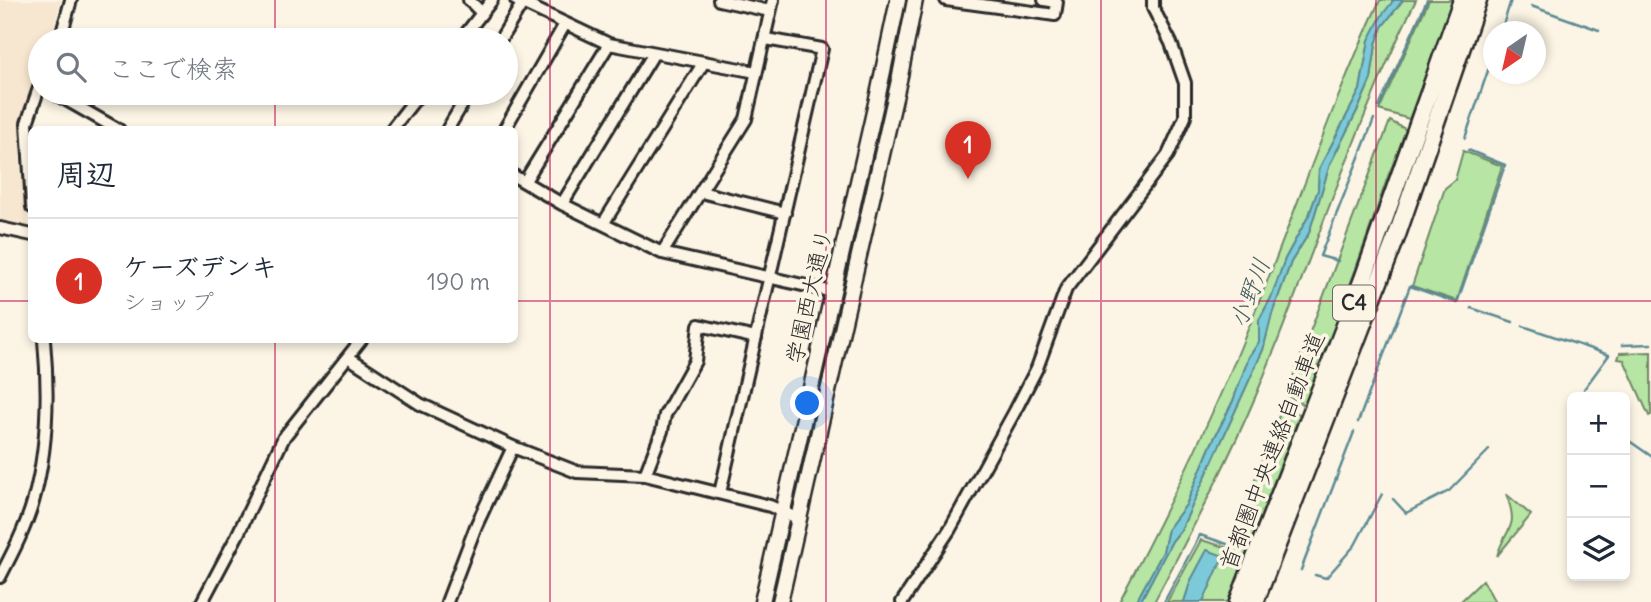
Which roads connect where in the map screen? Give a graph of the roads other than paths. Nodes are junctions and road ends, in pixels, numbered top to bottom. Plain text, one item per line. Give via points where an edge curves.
1 (71, 0) edge
2 (469, 0) edge
3 (492, 0) edge
4 (719, 0) edge
5 (898, 0) edge
6 (915, 0) edge
7 (946, 0) edge
8 (1044, 0) edge
9 (1153, 0) edge
10 (1462, 0) edge
11 (1478, 0) edge
12 (519, 2) edge
13 (772, 6) edge
14 (482, 13) junction
15 (565, 24) junction
16 (63, 28) edge
17 (470, 28) edge
18 (506, 28) edge
19 (766, 38) junction
20 (609, 44) junction
21 (654, 53) junction
22 (704, 62) junction
23 (757, 72) junction
24 (33, 105) edge
25 (75, 105) edge
26 (411, 105) edge
27 (462, 105) edge
28 (112, 126) edge
29 (394, 126) edge
30 (449, 126) edge
31 (506, 126) edge
32 (28, 140) edge
33 (520, 178) edge
34 (701, 191) junction
35 (562, 204) junction
36 (785, 214) junction
37 (603, 224) junction
38 (0, 228) edge
39 (28, 234) edge
40 (662, 253) junction
41 (770, 279) junction
42 (833, 292) junction
43 (756, 338) junction
44 (44, 343) edge
45 (358, 343) edge
46 (348, 357) junction
47 (513, 447) junction
48 (645, 475) junction
49 (720, 494) junction
50 (783, 512) junction
51 (799, 519) junction
52 (0, 577) edge
53 (202, 602) edge
54 (447, 602) edge
55 (762, 602) edge
56 (780, 602) edge
57 (902, 602) edge
58 (1238, 602) edge
59 (1255, 602) edge

1 - 16 street
2 - 14 street
3 - 14 street
4 - 13 street
5 - 42 main road, 学園西大通り
6 - 51 main road, 学園西大通り
7 - 8 street via 1055,15 1057,2
9 - 57 street via 1185,83 1185,117 1168,155 1066,289 1037,368 1015,411 950,529
10 - 58 highway, 首都圏中央連絡自動車道 / C4 via 1368,267
11 - 59 highway, 首都圏中央連絡自動車道 / C4 via 1396,238
12 - 15 street
12 - 18 street
13 - 19 street
14 - 17 street
15 - 20 street
15 - 31 street
19 - 23 street
19 - 36 street via 822,49
20 - 21 street
20 - 33 street
21 - 22 street
21 - 35 street
22 - 23 street
22 - 37 street
23 - 34 street via 746,119
24 - 32 street
25 - 28 street
26 - 29 street
27 - 30 street
33 - 35 street
34 - 36 street
34 - 40 street
35 - 37 street
36 - 41 street
37 - 40 street
38 - 39 street
40 - 41 street
41 - 42 street
41 - 43 street
42 - 50 main road, 学園西大通り
43 - 48 street via 699,325 695,360 665,415
43 - 49 street
44 - 52 street via 46,441 32,504
45 - 46 street
46 - 47 street via 420,404
46 - 53 street via 284,437
47 - 48 street via 577,472
47 - 54 street
48 - 49 street
49 - 50 street
50 - 51 street
50 - 55 main road, 学園西大通り
51 - 56 main road, 学園西大通り

